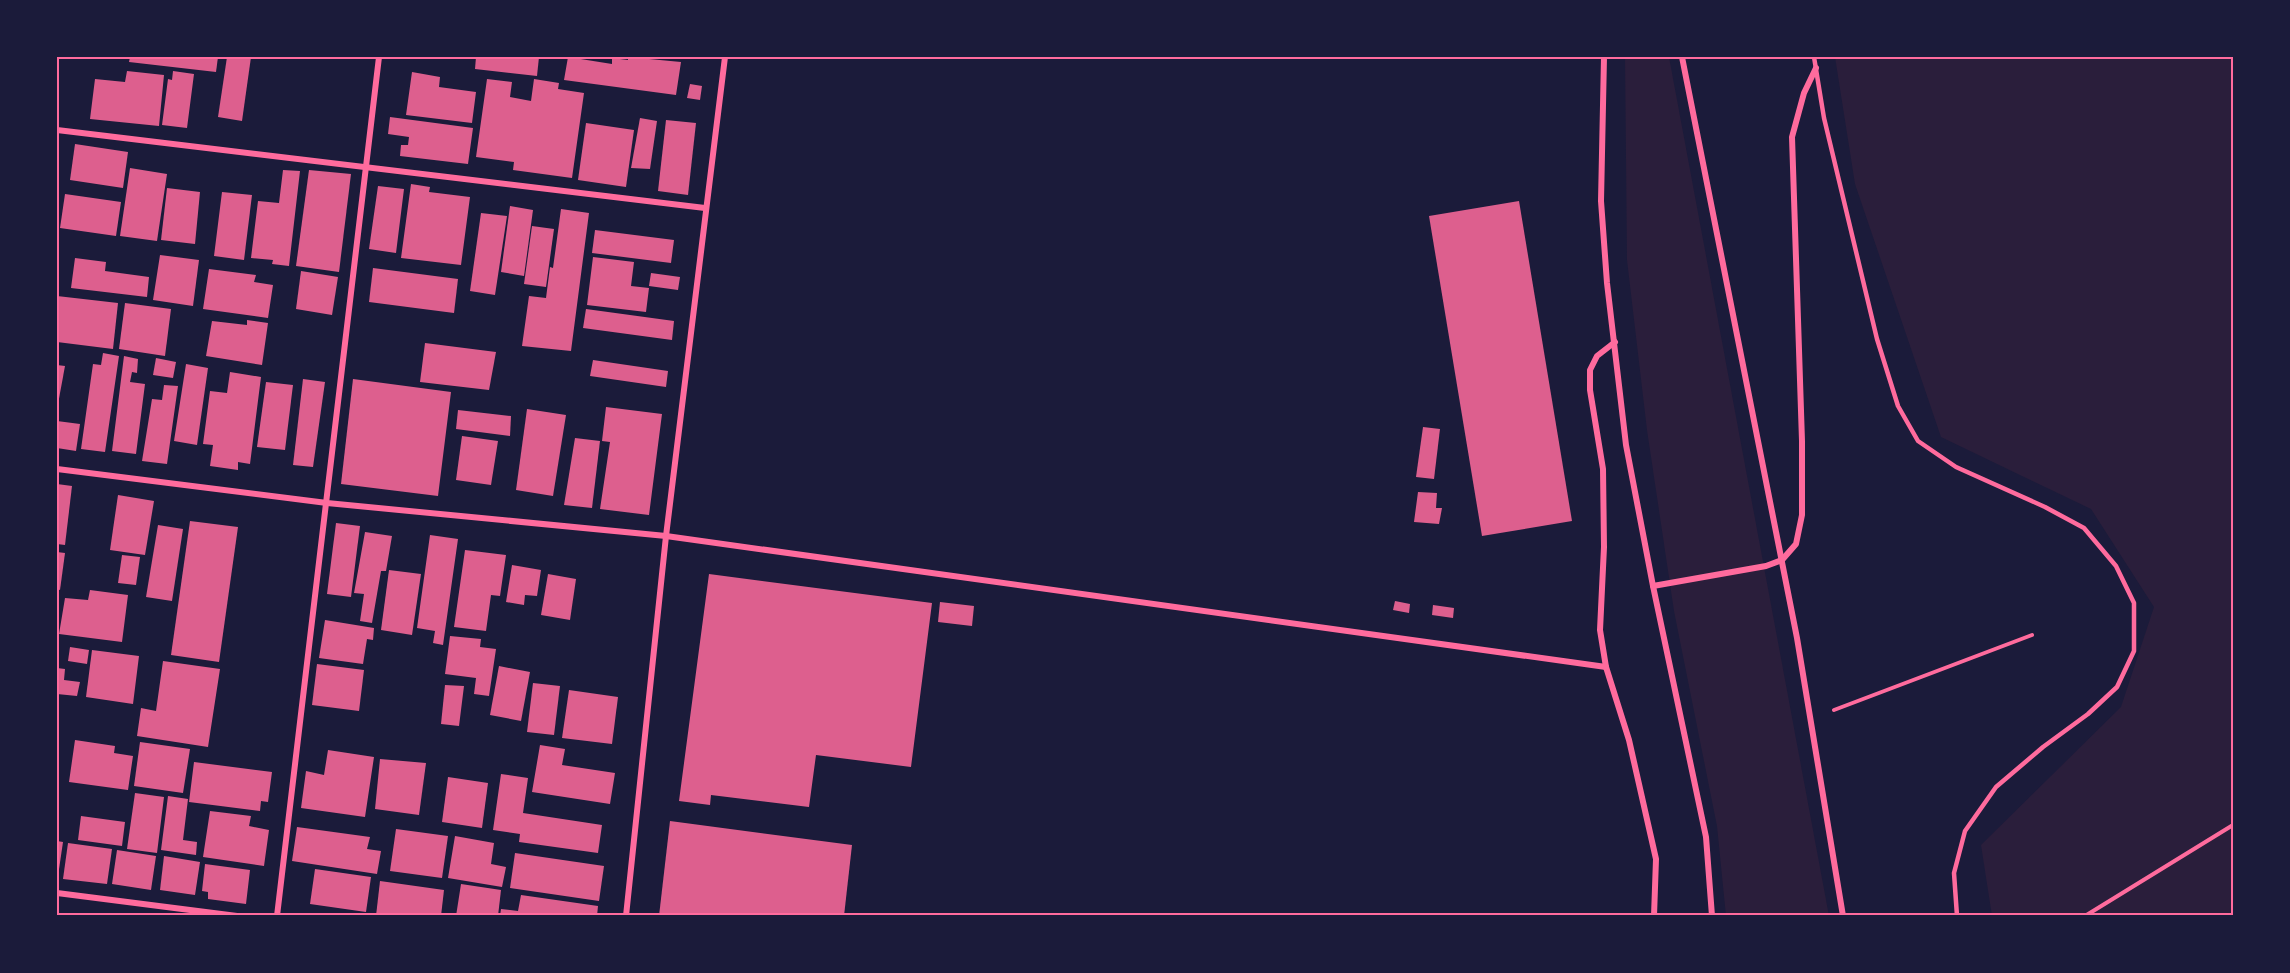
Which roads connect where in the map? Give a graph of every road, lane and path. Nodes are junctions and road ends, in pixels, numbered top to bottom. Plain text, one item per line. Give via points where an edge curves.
1 (379, 57) edge
2 (725, 57) edge
3 (1604, 57) edge
4 (1682, 57) edge
5 (1814, 57) edge
6 (1816, 68) junction
7 (57, 130) edge
8 (366, 167) junction
9 (705, 208) junction
10 (1616, 342) junction
11 (57, 469) edge
12 (327, 503) junction
13 (666, 536) junction
14 (1782, 560) junction
15 (1653, 586) junction
16 (2032, 635) dead end
17 (1606, 668) junction
18 (1810, 720) junction
19 (2233, 825) edge
20 (57, 893) edge
21 (237, 916) edge
22 (277, 916) edge
23 (626, 916) edge
24 (1654, 916) edge
25 (1712, 916) edge
26 (1843, 916) edge
27 (1957, 916) edge
28 (2085, 916) edge

1 - 8 street
2 - 9 street
3 - 10 street via 1601,201
4 - 14 street
5 - 6 lane
6 - 14 street via 1791,137 1802,515 1796,544
6 - 27 lane via 1824,118 1878,339 1898,406 1918,441 1956,467 2084,528 2116,567 2134,603 2134,651 2117,687 1996,787 1965,831 1954,873
7 - 8 street
8 - 9 street
8 - 12 street
9 - 13 street
10 - 15 street via 1626,445
10 - 17 street via 1597,356 1590,370 1603,469 1600,630
11 - 12 street
12 - 13 street
12 - 22 street
13 - 17 street
13 - 23 street
14 - 15 street
14 - 18 street
15 - 25 street via 1706,837
16 - 18 path
17 - 24 street via 1629,740 1656,860
18 - 26 street
19 - 28 path
20 - 21 street

